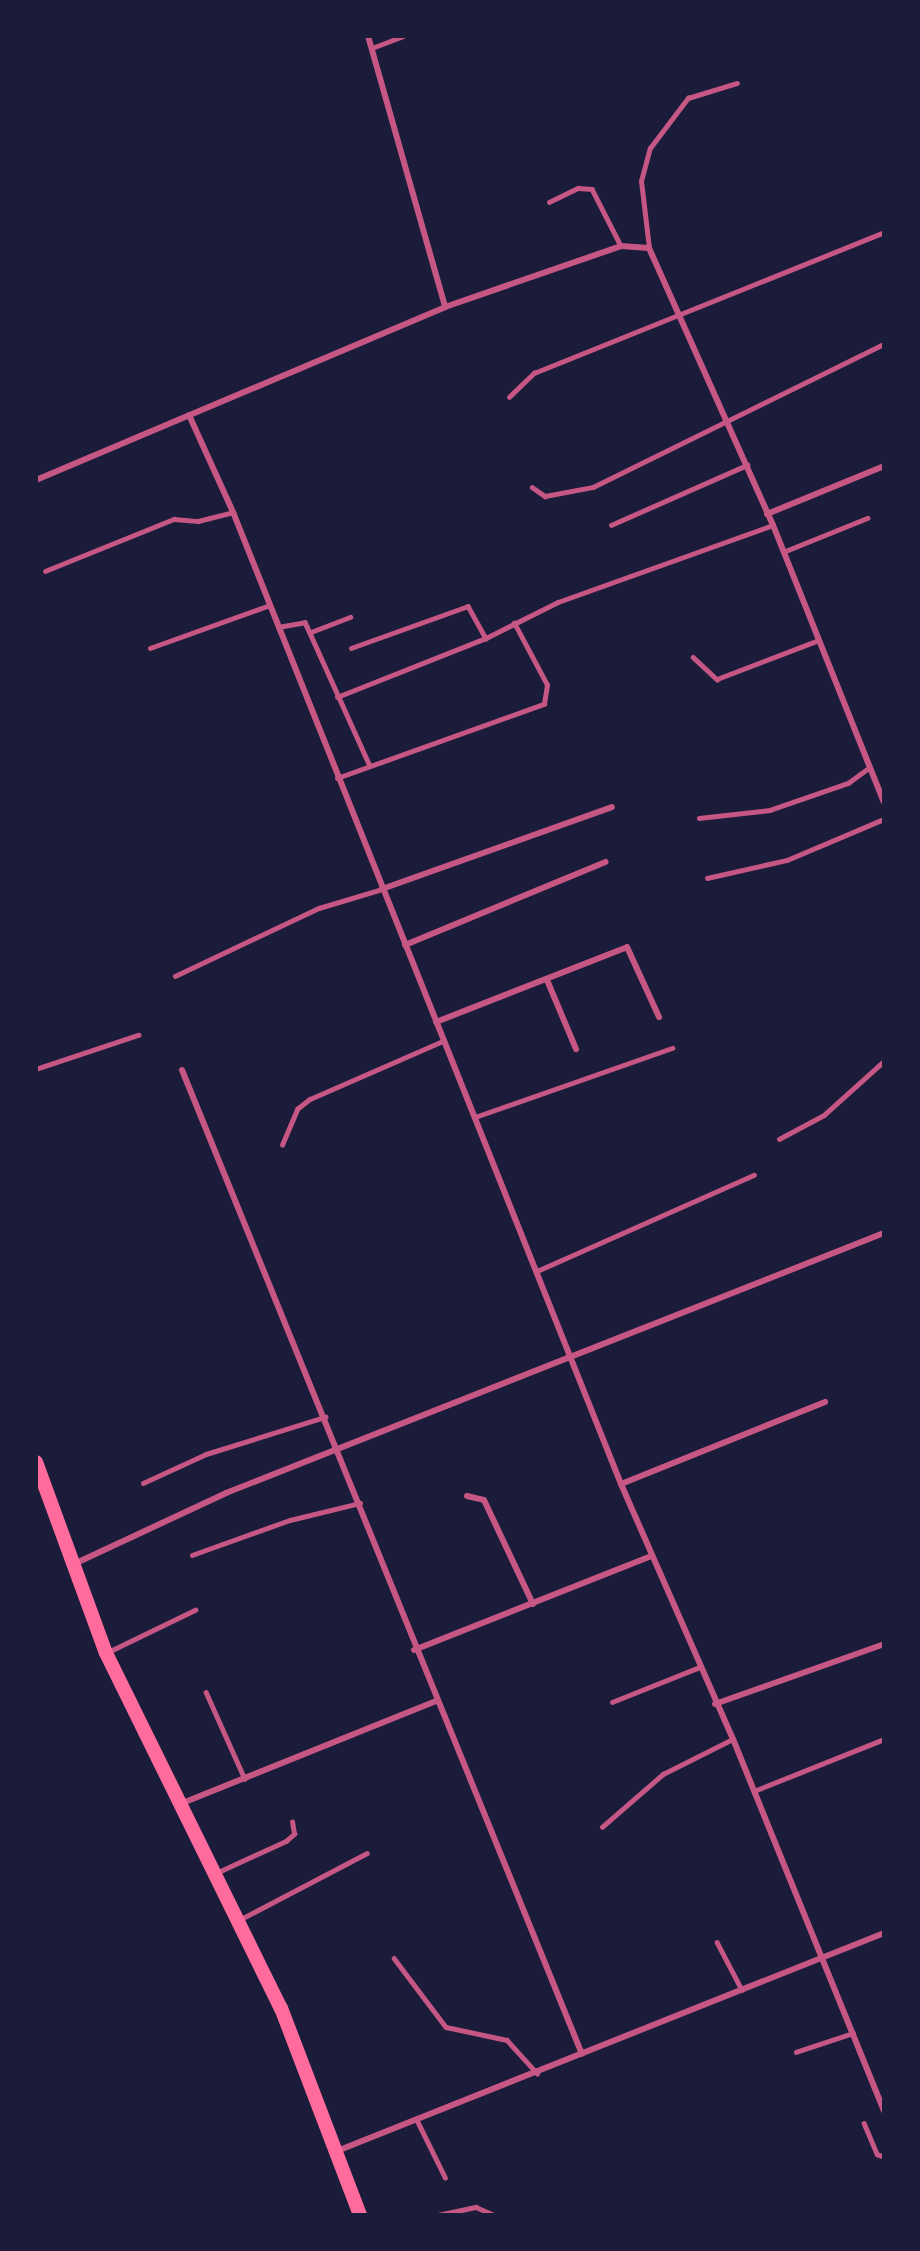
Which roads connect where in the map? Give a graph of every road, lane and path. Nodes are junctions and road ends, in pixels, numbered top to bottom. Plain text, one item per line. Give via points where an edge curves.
1 (368, 36) edge
2 (403, 36) edge
3 (372, 48) junction
4 (736, 83) dead end
5 (549, 202) dead end
6 (884, 232) edge
7 (621, 246) junction
8 (649, 248) junction
9 (445, 307) junction
10 (681, 313) junction
11 (884, 344) edge
12 (509, 397) dead end
13 (189, 415) junction
14 (729, 423) junction
15 (747, 465) junction
16 (884, 466) edge
17 (36, 480) edge
18 (532, 487) dead end
19 (233, 512) junction
20 (767, 514) junction
21 (867, 518) dead end
22 (611, 525) dead end
23 (773, 525) junction
24 (783, 552) junction
25 (45, 571) dead end
26 (267, 606) junction
27 (350, 617) dead end
28 (514, 623) junction
29 (276, 628) junction
30 (311, 632) junction
31 (486, 638) junction
32 (819, 640) junction
33 (150, 648) dead end
34 (351, 648) dead end
35 (693, 657) dead end
36 (338, 697) junction
37 (369, 764) junction
38 (870, 767) junction
39 (337, 778) junction
40 (884, 780) edge
41 (877, 783) junction
42 (884, 802) edge
43 (612, 807) dead end
44 (699, 818) dead end
45 (884, 819) edge
46 (604, 862) dead end
47 (707, 878) dead end
48 (382, 889) junction
49 (405, 945) junction
50 (175, 976) dead end
51 (548, 980) junction
52 (659, 1017) dead end
53 (436, 1022) junction
54 (138, 1035) dead end
55 (443, 1041) junction
56 (672, 1048) dead end
57 (576, 1049) dead end
58 (884, 1060) edge
59 (36, 1069) edge
60 (182, 1070) dead end
61 (475, 1117) junction
62 (779, 1139) dead end
63 (282, 1145) dead end
64 (754, 1175) dead end
65 (884, 1233) edge
66 (537, 1271) junction
67 (573, 1360) junction
68 (825, 1402) dead end
69 (325, 1417) junction
70 (339, 1450) junction
71 (36, 1462) edge
72 (143, 1484) dead end
73 (621, 1484) junction
74 (467, 1496) dead end
75 (360, 1503) junction
76 (192, 1555) dead end
77 (652, 1556) junction
78 (70, 1565) junction
79 (533, 1604) junction
80 (195, 1610) dead end
81 (884, 1644) edge
82 (414, 1650) junction
83 (106, 1653) junction
84 (700, 1667) junction
85 (206, 1692) dead end
86 (436, 1701) junction
87 (612, 1702) dead end
88 (715, 1704) junction
89 (733, 1739) junction
90 (884, 1739) edge
91 (245, 1779) junction
92 (754, 1791) junction
93 (180, 1804) junction
94 (292, 1822) dead end
95 (602, 1827) dead end
96 (367, 1853) dead end
97 (216, 1873) junction
98 (239, 1920) junction
99 (884, 1933) edge
100 (717, 1942) dead end
101 (394, 1958) dead end
102 (823, 1958) junction
103 (742, 1990) junction
104 (853, 2033) junction
105 (796, 2052) dead end
106 (582, 2054) junction
107 (537, 2073) junction
108 (882, 2101) edge
109 (884, 2111) edge
110 (417, 2120) junction
111 (864, 2123) dead end
112 (337, 2151) junction
113 (884, 2157) edge
114 (445, 2177) dead end
115 (360, 2215) edge
116 (438, 2215) edge
117 (494, 2215) edge

1 - 3 street
2 - 3 lane
3 - 9 street
4 - 8 lane via 688,98 650,148 641,181
5 - 7 lane via 578,188 592,189
6 - 10 lane
7 - 8 street
7 - 9 street
8 - 10 street
9 - 13 street
10 - 12 lane via 534,374
10 - 14 street
11 - 14 lane
13 - 17 street
13 - 19 street
14 - 15 street
14 - 18 lane via 593,486 544,496
15 - 20 street
15 - 22 lane
16 - 20 street
19 - 25 lane via 198,521 174,519
19 - 26 street
20 - 23 street
21 - 24 lane
23 - 24 street
23 - 28 lane via 558,602
24 - 32 street
26 - 29 street
26 - 33 lane
27 - 30 lane
28 - 31 lane
28 - 37 lane via 547,685 544,704
29 - 30 lane via 300,619
29 - 39 street
30 - 36 lane
31 - 34 lane via 468,606
31 - 36 lane
32 - 35 lane via 717,679
32 - 38 street
36 - 37 lane
37 - 39 lane
38 - 41 street
38 - 44 lane via 848,783 770,810
39 - 48 street
40 - 41 lane
41 - 42 street
43 - 48 street
45 - 47 lane via 787,860
46 - 49 street
48 - 49 street
48 - 50 lane via 319,908
49 - 53 street
51 - 52 street via 631,948
51 - 53 street
51 - 57 street
53 - 55 street
54 - 59 lane
55 - 61 street
55 - 63 lane via 310,1099 297,1109
56 - 61 lane
58 - 62 lane via 824,1115
60 - 69 street
61 - 66 street
64 - 66 lane
65 - 67 street
66 - 67 street
67 - 70 street
67 - 73 street
68 - 73 street
69 - 70 street
69 - 72 lane via 206,1454
70 - 75 street
70 - 78 street via 226,1493
71 - 78 main road
73 - 77 street
74 - 79 street via 484,1500
75 - 76 lane via 290,1520
75 - 82 street
77 - 79 street
77 - 84 street
78 - 83 main road
79 - 82 street
80 - 83 lane
81 - 88 street
82 - 86 street
83 - 93 main road
84 - 87 lane
84 - 88 street
85 - 91 lane
86 - 91 street
86 - 106 street
88 - 89 street
89 - 92 street
89 - 95 lane via 663,1774
90 - 92 lane
91 - 93 street
92 - 102 street
93 - 97 main road
94 - 97 lane via 294,1834 286,1841
96 - 98 lane
97 - 98 main road
98 - 112 main road via 281,2008
99 - 102 street
100 - 103 lane
101 - 107 lane via 446,2027 507,2040
102 - 103 street
102 - 104 street
103 - 106 street
104 - 105 lane
104 - 108 street
106 - 107 street
107 - 110 street
108 - 109 street
110 - 112 street
110 - 114 lane
111 - 113 lane via 877,2154
112 - 115 main road
116 - 117 lane via 476,2207

